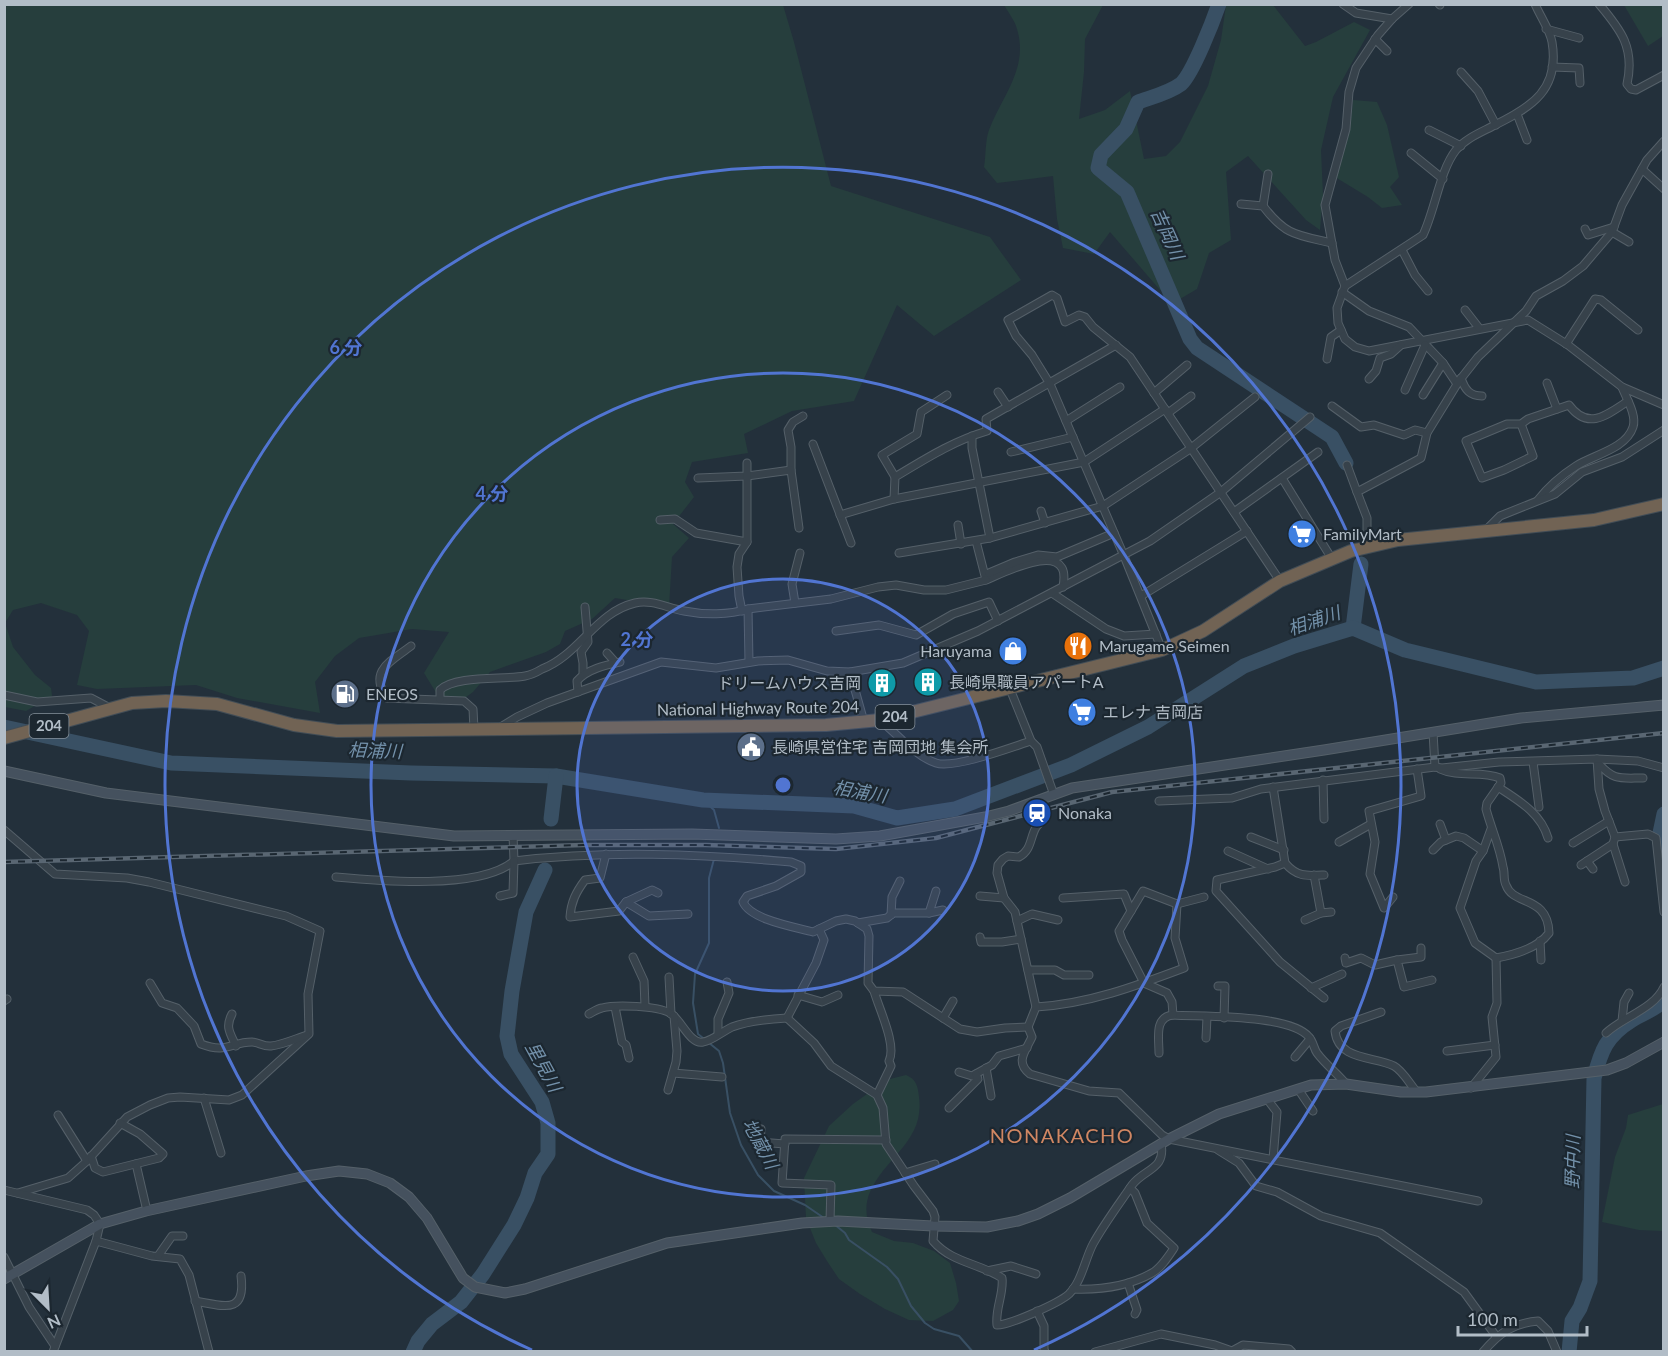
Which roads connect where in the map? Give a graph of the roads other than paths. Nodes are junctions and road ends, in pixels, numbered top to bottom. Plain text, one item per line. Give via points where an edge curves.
1 (1343, 4) edge
2 (1409, 4) edge
3 (1534, 4) edge
4 (1599, 4) edge
5 (1392, 19) junction
6 (1546, 29) junction
7 (1579, 38) dead end
8 (1375, 39) junction
9 (1387, 51) dead end
10 (1552, 67) junction
11 (1461, 72) dead end
12 (1664, 75) edge
13 (1580, 84) dead end
14 (1517, 114) junction
15 (1496, 125) junction
16 (1429, 130) dead end
17 (1527, 140) dead end
18 (1664, 141) edge
19 (1461, 146) junction
20 (1411, 153) dead end
21 (1642, 169) junction
22 (1268, 174) dead end
23 (1443, 179) junction
24 (1664, 189) edge
25 (1241, 204) dead end
26 (1263, 206) junction
27 (1585, 229) dead end
28 (1613, 229) junction
29 (1629, 242) dead end
30 (1332, 243) junction
31 (1402, 250) junction
32 (1344, 289) junction
33 (1428, 291) dead end
34 (1465, 310) dead end
35 (1515, 322) junction
36 (1479, 328) junction
37 (1341, 330) junction
38 (1638, 330) dead end
39 (1423, 343) junction
40 (1566, 344) junction
41 (1116, 345) junction
42 (1401, 345) junction
43 (1327, 360) dead end
44 (1443, 363) junction
45 (1187, 365) dead end
46 (1369, 379) dead end
47 (1459, 381) junction
48 (1547, 383) dead end
49 (1050, 384) junction
50 (1120, 387) dead end
51 (1622, 387) junction
52 (1405, 390) dead end
53 (998, 392) dead end
54 (1428, 392) dead end
55 (1154, 393) junction
56 (947, 395) dead end
57 (1191, 396) dead end
58 (1482, 396) dead end
59 (1255, 397) dead end
60 (1628, 401) junction
61 (1664, 405) edge
62 (1332, 406) dead end
63 (1008, 407) junction
64 (1557, 409) junction
65 (1167, 411) junction
66 (803, 416) dead end
67 (1310, 417) dead end
68 (1066, 421) junction
69 (1521, 424) junction
70 (1664, 430) edge
71 (1427, 433) junction
72 (972, 435) junction
73 (1072, 437) junction
74 (813, 444) dead end
75 (1190, 449) junction
76 (1011, 452) dead end
77 (1318, 452) dead end
78 (1084, 462) junction
79 (747, 463) dead end
80 (1347, 465) dead end
81 (791, 470) junction
82 (747, 476) junction
83 (895, 477) junction
84 (698, 478) dead end
85 (1282, 478) junction
86 (980, 483) junction
87 (1221, 492) junction
88 (1357, 492) junction
89 (894, 500) junction
90 (1538, 500) junction
91 (1664, 504) edge
92 (1103, 506) junction
93 (1041, 511) dead end
94 (1234, 512) junction
95 (840, 515) junction
96 (660, 520) dead end
97 (1045, 523) junction
98 (958, 525) dead end
99 (799, 528) dead end
100 (1247, 531) junction
101 (1484, 532) junction
102 (1114, 533) junction
103 (990, 538) junction
104 (976, 541) junction
105 (747, 542) junction
106 (851, 543) dead end
107 (961, 544) junction
108 (1367, 547) junction
109 (800, 553) dead end
110 (899, 553) dead end
111 (1125, 556) junction
112 (1332, 559) junction
113 (988, 577) junction
114 (1280, 581) junction
115 (1063, 587) junction
116 (1052, 592) junction
117 (1141, 596) junction
118 (795, 603) junction
119 (585, 607) dead end
120 (745, 610) junction
121 (998, 621) junction
122 (836, 631) dead end
123 (1156, 634) junction
124 (587, 636) junction
125 (411, 646) dead end
126 (1162, 650) junction
127 (607, 653) dead end
128 (749, 662) junction
129 (850, 672) junction
130 (582, 674) junction
131 (1010, 689) junction
132 (578, 692) junction
133 (4, 695) edge
134 (440, 699) junction
135 (1664, 705) edge
136 (112, 709) junction
137 (880, 720) junction
138 (864, 722) junction
139 (474, 729) junction
140 (497, 729) junction
141 (1433, 732) junction
142 (4, 738) edge
143 (1031, 741) junction
144 (1597, 761) junction
145 (1533, 762) junction
146 (1435, 767) junction
147 (1664, 768) edge
148 (1417, 769) junction
149 (4, 771) edge
150 (1643, 778) dead end
151 (1323, 780) junction
152 (1273, 787) junction
153 (1498, 787) junction
154 (1054, 795) junction
155 (1159, 801) dead end
156 (1539, 807) dead end
157 (1046, 818) dead end
158 (1324, 819) dead end
159 (1609, 821) junction
160 (1371, 824) junction
161 (1440, 824) dead end
162 (1491, 829) junction
163 (4, 830) edge
164 (513, 835) junction
165 (1251, 837) dead end
166 (1548, 838) dead end
167 (1446, 840) junction
168 (1614, 841) junction
169 (1339, 842) dead end
170 (1574, 843) dead end
171 (1284, 850) junction
172 (1433, 850) dead end
173 (1228, 851) dead end
174 (1483, 851) junction
175 (606, 854) junction
176 (514, 861) junction
177 (1285, 862) junction
178 (1268, 869) junction
179 (1593, 869) dead end
180 (1314, 875) junction
181 (1324, 875) dead end
182 (336, 877) dead end
183 (900, 881) dead end
184 (1625, 882) dead end
185 (936, 891) dead end
186 (658, 893) dead end
187 (981, 896) dead end
188 (1204, 897) dead end
189 (1393, 897) dead end
190 (505, 898) dead end
191 (1004, 898) junction
192 (1063, 898) dead end
193 (626, 902) junction
194 (1178, 904) junction
195 (943, 910) dead end
196 (1131, 911) junction
197 (1321, 912) junction
198 (1330, 912) dead end
199 (1664, 912) edge
200 (929, 913) junction
201 (891, 915) junction
202 (1058, 920) dead end
203 (1305, 920) dead end
204 (1017, 921) junction
205 (858, 922) junction
206 (682, 923) dead end
207 (819, 929) junction
208 (980, 937) dead end
209 (1021, 939) junction
210 (1540, 941) junction
211 (1421, 948) dead end
212 (1365, 950) dead end
213 (633, 957) dead end
214 (1345, 958) dead end
215 (1496, 958) junction
216 (1366, 960) junction
217 (1397, 960) junction
218 (1541, 960) dead end
219 (1028, 970) junction
220 (1342, 974) dead end
221 (1089, 975) dead end
222 (669, 977) dead end
223 (1432, 980) dead end
224 (727, 982) dead end
225 (150, 983) dead end
226 (1144, 983) junction
227 (1218, 986) dead end
228 (1664, 987) edge
229 (1311, 988) junction
230 (874, 991) junction
231 (1629, 993) dead end
232 (798, 995) junction
233 (838, 995) dead end
234 (1324, 998) dead end
235 (953, 1001) dead end
236 (645, 1006) junction
237 (615, 1007) junction
238 (1036, 1007) junction
239 (1382, 1012) dead end
240 (232, 1014) dead end
241 (589, 1014) dead end
242 (673, 1015) junction
243 (1173, 1015) junction
244 (1207, 1017) junction
245 (787, 1018) junction
246 (943, 1018) junction
247 (1224, 1018) junction
248 (1622, 1021) junction
249 (1028, 1027) junction
250 (1606, 1033) dead end
251 (309, 1034) junction
252 (718, 1034) junction
253 (1206, 1038) dead end
254 (1311, 1039) junction
255 (1664, 1042) edge
256 (1496, 1045) junction
257 (237, 1046) junction
258 (1027, 1048) junction
259 (1448, 1051) dead end
260 (1159, 1053) dead end
261 (1295, 1057) dead end
262 (629, 1058) dead end
263 (986, 1068) junction
264 (959, 1072) dead end
265 (673, 1073) junction
266 (976, 1074) junction
267 (722, 1077) dead end
268 (1346, 1084) junction
269 (1471, 1088) junction
270 (1298, 1089) junction
271 (668, 1090) dead end
272 (1416, 1091) junction
273 (878, 1095) junction
274 (991, 1096) dead end
275 (204, 1098) junction
276 (1267, 1099) junction
277 (949, 1108) dead end
278 (1313, 1111) dead end
279 (58, 1114) dead end
280 (120, 1123) junction
281 (760, 1129) dead end
282 (886, 1140) junction
283 (1165, 1141) junction
284 (785, 1144) junction
285 (1213, 1147) junction
286 (221, 1153) dead end
287 (89, 1159) junction
288 (1273, 1159) junction
289 (136, 1164) junction
290 (935, 1164) dead end
291 (905, 1173) junction
292 (1130, 1188) junction
293 (4, 1190) edge
294 (18, 1193) junction
295 (1478, 1201) dead end
296 (147, 1211) junction
297 (830, 1221) junction
298 (100, 1224) junction
299 (933, 1226) junction
300 (183, 1236) dead end
301 (96, 1241) junction
302 (158, 1256) junction
303 (4, 1257) edge
304 (987, 1271) junction
305 (1036, 1274) dead end
306 (9, 1276) edge
307 (241, 1276) dead end
308 (1128, 1283) junction
309 (1073, 1288) junction
310 (195, 1301) junction
311 (1037, 1311) junction
312 (1135, 1314) dead end
313 (1496, 1336) junction
314 (54, 1349) edge
315 (1232, 1351) edge
316 (209, 1352) edge
317 (1046, 1352) edge
318 (1095, 1352) edge
319 (1292, 1352) edge
320 (1483, 1352) edge
321 (1557, 1352) edge

1 - 5 street via 1356,13
2 - 5 street
3 - 6 street
4 - 12 street via 1619,27 1627,45 1627,84 1631,89
5 - 8 street
6 - 7 street
6 - 10 street via 1552,40
8 - 9 street
8 - 30 street via 1356,68 1349,92 1346,129 1325,205
10 - 13 street via 1579,68
10 - 14 street via 1548,84 1537,99
11 - 15 street via 1478,91
14 - 15 street
14 - 17 street
15 - 19 street
16 - 19 street
18 - 21 street
19 - 23 street via 1448,163
20 - 23 street
21 - 24 street
21 - 28 street
22 - 26 street
23 - 31 street via 1423,236
25 - 26 street
26 - 30 street via 1277,224 1293,234
27 - 28 street via 1588,235
28 - 29 street
28 - 35 street via 1583,267 1536,296
30 - 32 street
31 - 32 street
31 - 33 street
32 - 37 street via 1337,308
32 - 39 street via 1369,311 1409,327
34 - 36 street
35 - 36 street
35 - 40 street via 1528,320
35 - 47 street
36 - 39 street
37 - 42 street via 1345,339 1369,351
37 - 43 street via 1331,338
38 - 40 street via 1595,299
39 - 42 street
39 - 44 street
39 - 52 street
40 - 51 street
41 - 49 street
41 - 49 street via 1085,317 1079,315 1065,322 1057,298 1052,295 1008,320
41 - 55 street via 1130,357
42 - 46 street via 1380,358
44 - 47 street
44 - 54 street
45 - 55 street
47 - 58 street via 1469,393
47 - 71 street
48 - 64 street
49 - 63 street
49 - 68 street
50 - 68 street
51 - 60 street
51 - 61 street
53 - 63 street
55 - 65 street
56 - 83 street via 921,412 917,434 882,455
57 - 65 street
59 - 75 street
60 - 64 street via 1598,418 1582,418 1569,405
60 - 90 street via 1634,418 1629,435 1577,465
62 - 71 street via 1361,427 1374,425 1404,435 1415,429
63 - 72 street via 986,419 987,431
64 - 69 street
65 - 75 street
65 - 78 street
66 - 81 street via 788,430
67 - 87 street
68 - 73 street
69 - 69 street via 1507,424 1466,441 1482,478 1533,456
70 - 90 street via 1622,457 1582,472 1555,494
71 - 88 street via 1421,458
72 - 83 street
72 - 86 street
73 - 76 street
73 - 78 street
74 - 95 street
75 - 87 street
75 - 92 street
77 - 85 street
78 - 86 street
78 - 92 street
79 - 82 street
80 - 88 street
81 - 82 street
81 - 99 street
82 - 84 street
82 - 105 street
83 - 89 street
85 - 94 street
85 - 112 street
86 - 89 street
86 - 103 street
87 - 94 street
87 - 111 street
88 - 108 street via 1367,518
89 - 95 street
90 - 101 street via 1500,516
91 - 101 highway, National Highway Route 204 / 204 via 1594,520
92 - 97 street
92 - 102 street
93 - 97 street
94 - 100 street
95 - 106 street
96 - 105 street via 675,519 696,533
97 - 103 street
98 - 107 street
100 - 114 street
100 - 117 street
101 - 108 highway, National Highway Route 204 / 204 via 1398,540
102 - 111 street
102 - 113 street via 1057,557 1038,555 1015,562
103 - 104 street
104 - 107 street
104 - 113 street
105 - 120 street via 737,567
107 - 110 street
108 - 112 highway, National Highway Route 204 / 204
109 - 118 street via 792,584
111 - 115 street
111 - 117 street
112 - 114 highway, National Highway Route 204 / 204
113 - 115 street via 1011,573 1028,563 1054,561 1064,571
113 - 118 street via 946,590 896,585
114 - 126 highway, National Highway Route 204 / 204 via 1203,631
115 - 116 street
116 - 121 street
116 - 123 street via 1124,636
117 - 123 street
118 - 120 street
119 - 124 street
120 - 124 street via 687,612 648,601 618,609
120 - 128 street
121 - 122 street via 989,602 953,614 916,636 879,625
121 - 129 street via 903,663
123 - 126 street
124 - 130 street via 588,642 581,652
124 - 134 street via 546,668 525,676 445,685 440,690
125 - 134 street via 384,666 379,678 381,689 386,698
126 - 131 highway, National Highway Route 204 / 204
127 - 130 street via 618,663
128 - 129 street via 788,660 827,671
128 - 132 street via 716,668 661,662
129 - 138 street
130 - 132 street via 577,681
131 - 137 highway, National Highway Route 204 / 204
131 - 143 street
132 - 140 street
133 - 136 street via 37,702 91,698
134 - 139 street via 469,703
135 - 141 street via 1521,718
136 - 139 highway, National Highway Route 204 / 204 via 166,700 218,704 294,725 337,731
136 - 142 highway, National Highway Route 204 / 204
137 - 138 highway, National Highway Route 204 / 204
137 - 143 street via 927,759 939,764 978,759
138 - 140 highway, National Highway Route 204 / 204
139 - 140 highway, National Highway Route 204 / 204
141 - 146 street
141 - 154 street via 1072,788
143 - 154 street via 1037,747
144 - 145 street
144 - 147 street via 1638,761
144 - 150 street via 1615,778
144 - 159 street via 1599,789
145 - 146 street
145 - 156 street
146 - 148 street
146 - 153 street via 1464,775 1494,776 1500,778
148 - 151 street
148 - 160 street via 1421,796 1369,811
149 - 164 street via 106,793 421,833
151 - 152 street
151 - 158 street
152 - 155 street via 1232,798
152 - 171 street
153 - 162 street via 1486,809
153 - 166 street via 1538,817
154 - 164 street via 985,817 880,836
157 - 191 street via 1032,833 1025,854 1008,856 998,866
159 - 168 street
159 - 170 street
160 - 169 street
160 - 189 street via 1375,842 1370,874 1384,908
161 - 167 street
162 - 174 street
162 - 210 street via 1506,885 1547,917 1549,933
163 - 251 street via 55,874 138,880 286,915 320,931 308,994
164 - 176 street
165 - 171 street
167 - 172 street
167 - 174 street via 1456,836
168 - 179 street via 1584,863
168 - 184 street
168 - 199 street via 1648,834 1656,838
171 - 177 street
173 - 178 street
174 - 215 street via 1460,908 1475,943
175 - 176 street
175 - 193 street via 600,878 585,880 579,887 569,919 619,911
175 - 207 street via 791,862 801,866 801,872 747,896 745,907 758,916 813,932
176 - 182 street via 505,869 460,879 401,883
176 - 190 street via 513,893
177 - 178 street
177 - 180 street via 1292,871
178 - 229 street via 1217,880 1216,891 1280,962
180 - 181 street
180 - 197 street
183 - 201 street via 892,897
185 - 200 street
186 - 193 street via 652,890
187 - 191 street
188 - 194 street
191 - 204 street
192 - 196 street via 1124,894
193 - 206 street via 650,916 684,915
194 - 196 street via 1143,891
194 - 226 street via 1175,938 1184,968
195 - 200 street
196 - 226 street via 1119,931
197 - 198 street
197 - 203 street
200 - 201 street
201 - 205 street
202 - 204 street via 1032,914
204 - 209 street
205 - 207 street via 846,919
205 - 230 street via 869,936 868,982
207 - 232 street via 824,940
208 - 209 street via 981,942
209 - 219 street
210 - 215 street
210 - 218 street
211 - 217 street via 1421,957
212 - 216 street
213 - 236 street via 644,981
214 - 216 street via 1346,963
215 - 256 street via 1497,1003 1492,1017
216 - 217 street via 1375,965
217 - 223 street via 1404,987
219 - 221 street
219 - 238 street
220 - 229 street
222 - 242 street
224 - 252 street via 729,993 718,1019
225 - 257 street via 162,1003 177,1008 194,1026 201,1044 217,1049
226 - 238 street via 1063,1006
226 - 243 street via 1167,993
227 - 247 street via 1226,986
228 - 248 street via 1647,1005
229 - 234 street
230 - 246 street via 903,992
230 - 273 street via 892,1054
231 - 248 street
232 - 233 street via 822,1002
232 - 245 street
235 - 246 street
236 - 237 street
236 - 242 street
237 - 241 street
237 - 262 street
238 - 249 street
239 - 272 street via 1341,1026 1336,1036 1348,1052 1395,1066
240 - 257 street via 228,1028
242 - 252 street via 697,1042
242 - 265 street via 677,1051
243 - 244 street
243 - 260 street via 1162,1019 1159,1025
244 - 247 street
244 - 253 street
245 - 252 street via 734,1026
245 - 273 street via 814,1043 831,1066
246 - 249 street via 970,1031
247 - 254 street via 1274,1020
248 - 250 street
249 - 258 street via 1032,1037
251 - 257 street via 269,1047 253,1042
251 - 275 street via 242,1095 229,1100
254 - 261 street
254 - 268 street via 1316,1052
255 - 269 street via 1607,1070
256 - 259 street via 1465,1053
256 - 269 street via 1496,1057
258 - 263 street via 999,1056
258 - 283 street via 1022,1060 1023,1068 1030,1074 1089,1092 1119,1093
263 - 266 street
263 - 274 street
264 - 266 street
265 - 267 street
265 - 271 street
266 - 277 street via 978,1079 973,1087
268 - 270 street
268 - 272 street
269 - 272 street
270 - 276 street
270 - 278 street
273 - 282 street
275 - 280 street via 168,1098
275 - 286 street
276 - 283 street via 1219,1114
276 - 288 street via 1277,1112
279 - 287 street
280 - 287 street
280 - 289 street via 163,1154
281 - 284 street via 760,1142
282 - 284 street via 806,1135 785,1139
282 - 291 street
283 - 285 street
283 - 292 street via 1160,1163
283 - 299 street via 1038,1214 987,1227
284 - 297 street via 782,1183 831,1185
285 - 288 street
285 - 313 street via 1239,1163 1257,1186 1277,1192 1321,1216 1380,1233 1464,1292
287 - 289 street via 103,1172
287 - 294 street via 68,1178
288 - 295 street
289 - 296 street
290 - 291 street
291 - 299 street via 933,1211
292 - 308 street via 1147,1223 1174,1248 1153,1273
292 - 309 street via 1094,1243
293 - 294 street
294 - 298 street via 87,1210
296 - 297 street via 306,1176 339,1171 367,1174 390,1183 409,1197 427,1218 463,1278 475,1287 504,1293 667,1243
296 - 298 street
297 - 299 street
298 - 301 street
298 - 306 street
299 - 304 street via 933,1241 940,1249
300 - 302 street via 172,1236
301 - 302 street
301 - 314 street
302 - 310 street via 180,1259 189,1275
303 - 306 street
304 - 305 street via 1011,1266
304 - 311 street via 1002,1278 997,1324
306 - 314 street
307 - 310 street via 238,1302 223,1306
308 - 309 street via 1088,1290
308 - 312 street
309 - 311 street via 1068,1295
310 - 316 street
311 - 317 street via 1044,1326
313 - 320 street
313 - 321 street via 1524,1322 1538,1321 1548,1331
315 - 318 street via 1161,1334
315 - 319 street via 1243,1345

